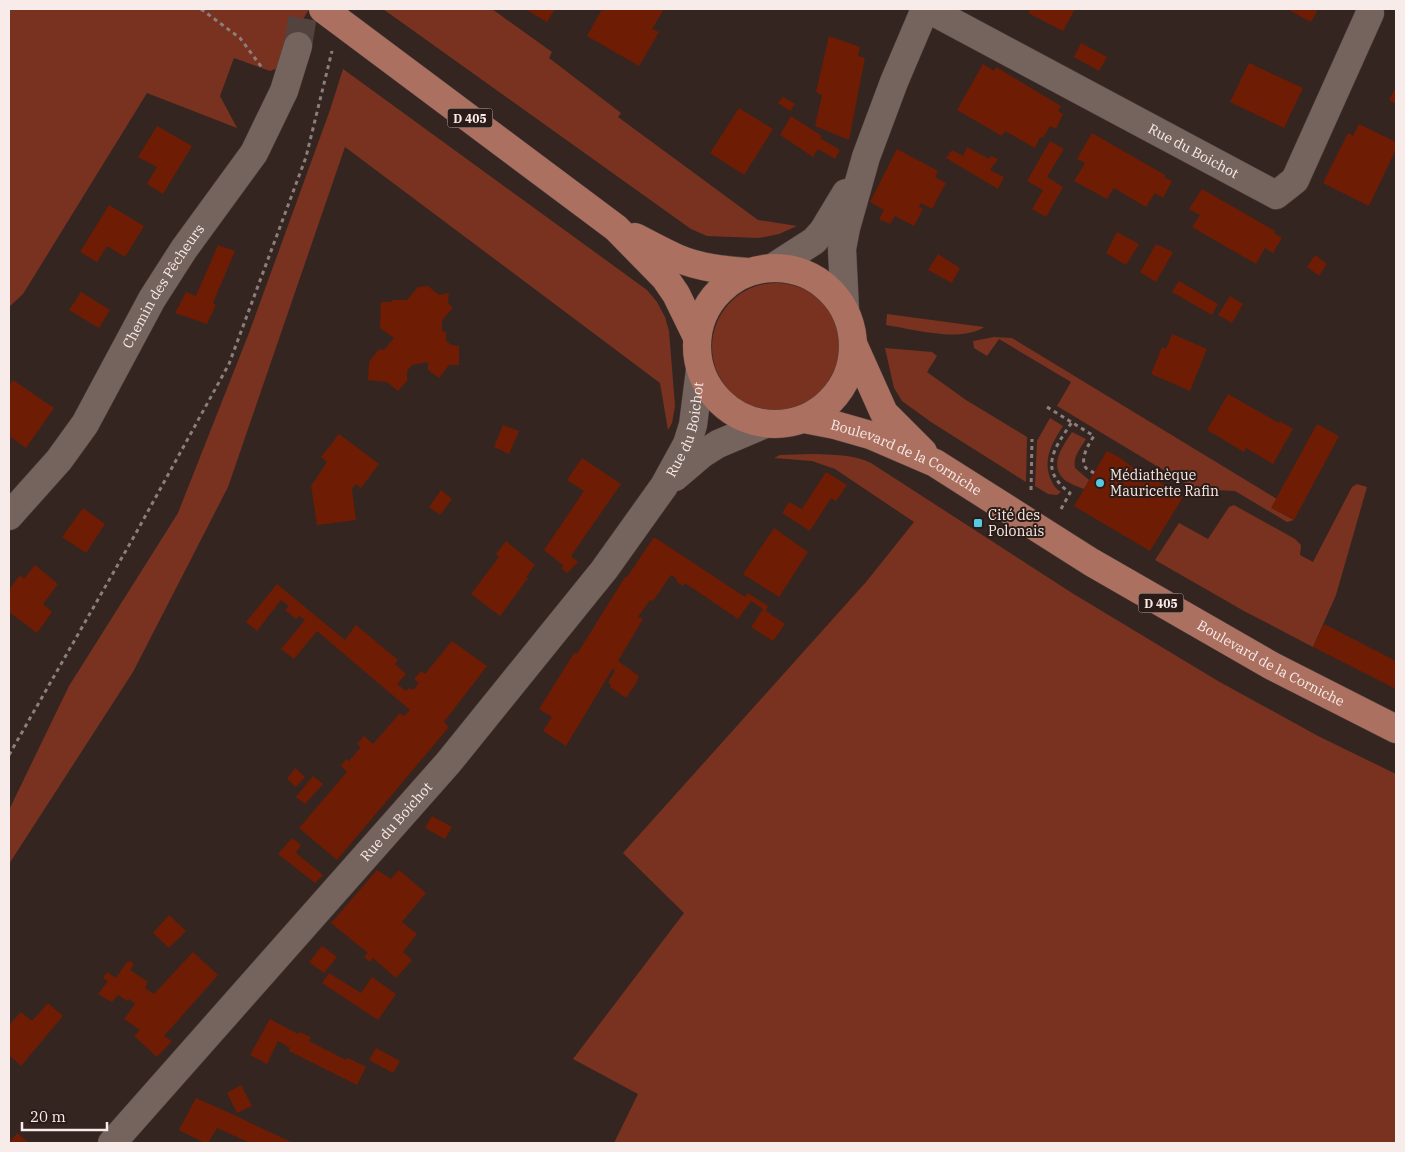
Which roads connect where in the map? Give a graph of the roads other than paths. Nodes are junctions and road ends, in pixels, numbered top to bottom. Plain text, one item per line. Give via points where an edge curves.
1 (926, 9) edge
2 (1370, 13) dead end
3 (331, 15) edge
4 (298, 46) tunnel mouth
5 (866, 157) junction
6 (616, 228) junction
7 (760, 270) junction
8 (845, 310) junction
9 (697, 337) junction
10 (854, 346) junction
11 (700, 370) junction
12 (804, 419) junction
13 (765, 424) junction
14 (935, 463) junction
15 (664, 486) junction
16 (9, 516) edge
17 (1396, 729) edge
18 (112, 1143) edge

1 - 2 street, Rue du Boichot via 1276,195 1295,180
1 - 5 street, Rue du Boichot
3 - 6 main road, D 405
4 - 16 street, Chemin des Pêcheurs via 284,91 254,153 152,299 85,424 59,460
5 - 7 street, Rue du Boichot via 824,231 814,241
5 - 8 street, Rue du Boichot via 842,249
6 - 7 main road, D 405 via 678,258 717,269
6 - 9 main road, D 405 via 665,278
7 - 8 main road via 794,270 814,278 832,292
7 - 9 main road via 727,284 718,292 704,313
8 - 10 main road
9 - 11 main road
10 - 12 main road via 844,385 827,405
10 - 14 main road, D 405 via 884,413
11 - 13 main road via 720,402 741,417
11 - 15 street, Rue du Boichot via 693,425 687,444
12 - 13 main road
12 - 14 main road, Boulevard de la Corniche / D 405 via 870,435
13 - 15 street, Rue du Boichot via 718,444
14 - 17 main road, Boulevard de la Corniche / D 405 via 1091,562 1272,666
15 - 18 street, Rue du Boichot via 604,570 448,763

